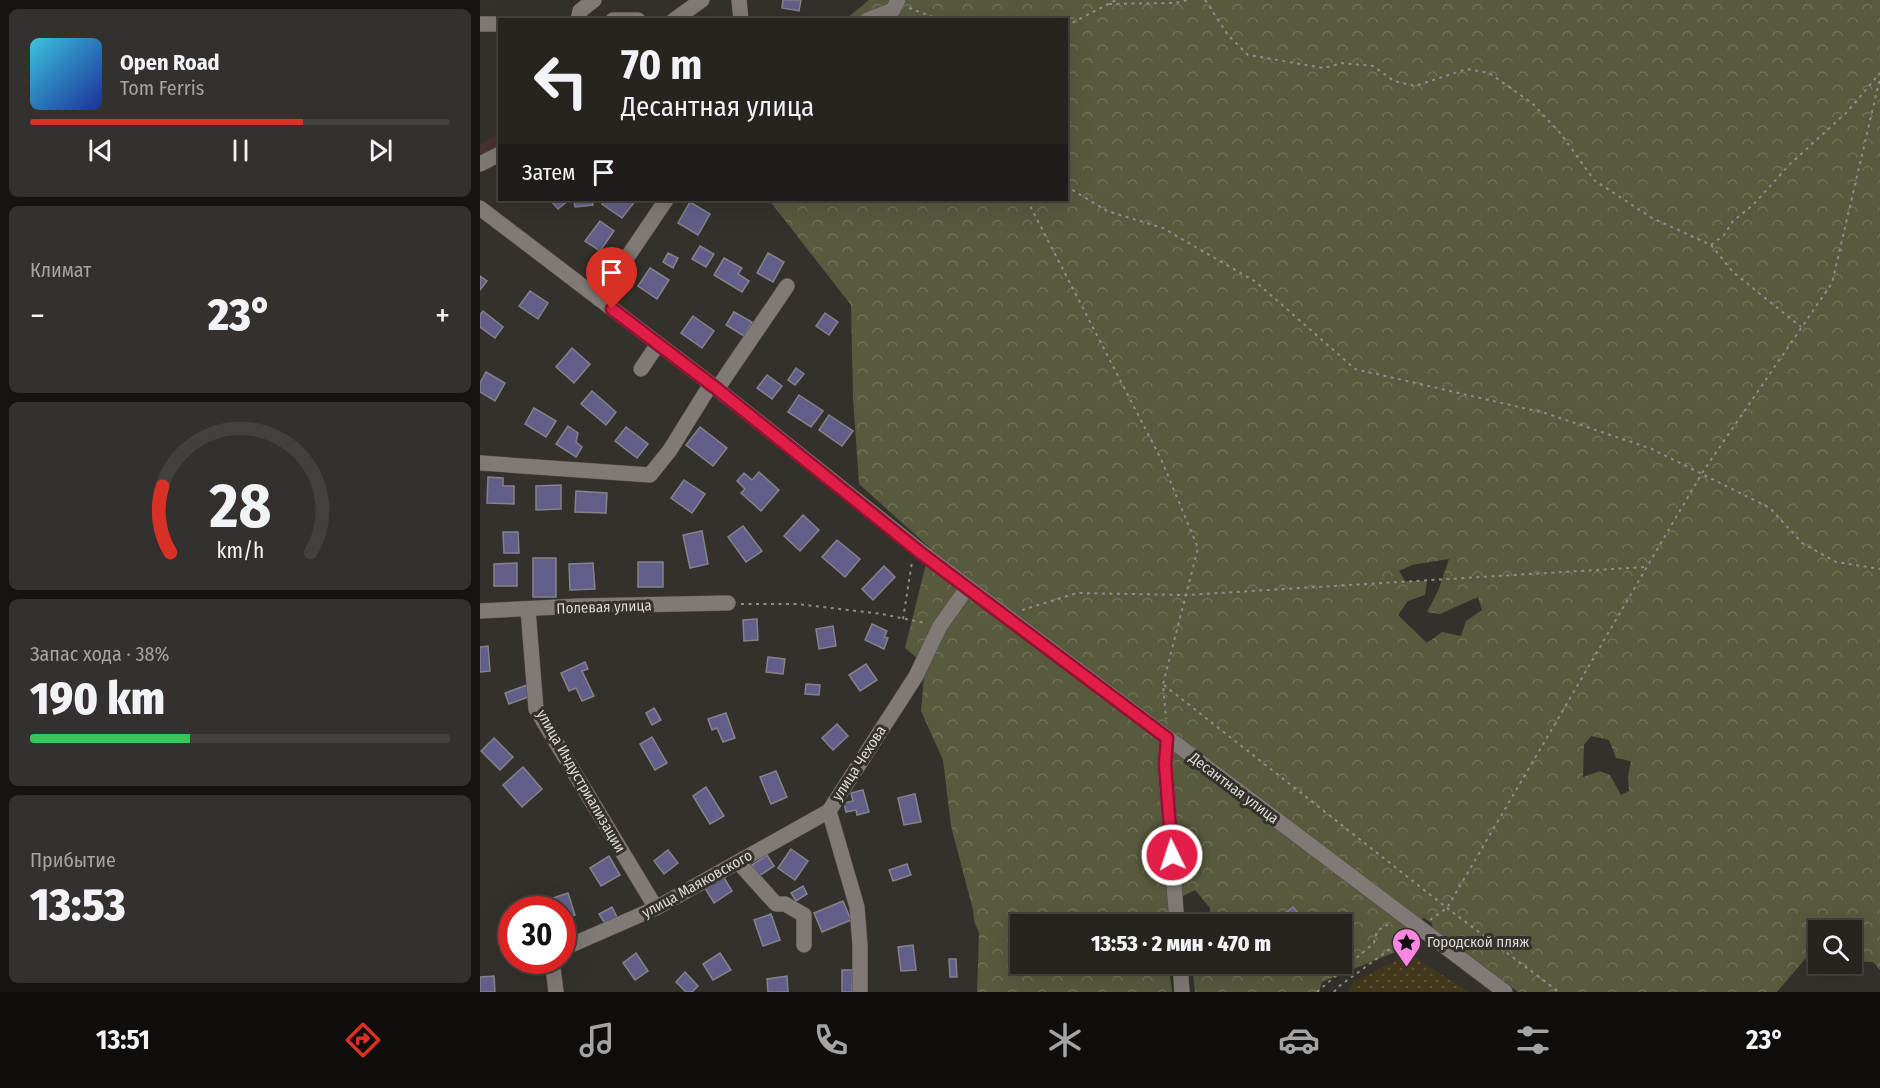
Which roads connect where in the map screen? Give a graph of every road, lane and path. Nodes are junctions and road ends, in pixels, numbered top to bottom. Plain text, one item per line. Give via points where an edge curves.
1 (594, 0) edge
2 (702, 0) edge
3 (740, 0) edge
4 (1116, 0) edge
5 (1188, 0) edge
6 (1205, 0) edge
7 (898, 2) edge
8 (1109, 4) junction
9 (577, 10) edge
10 (677, 18) edge
11 (741, 18) edge
12 (872, 18) edge
13 (934, 18) edge
14 (480, 24) edge
15 (498, 24) edge
16 (1068, 26) edge
17 (1880, 73) edge
18 (1880, 78) edge
19 (498, 155) edge
20 (480, 164) edge
21 (1068, 187) edge
22 (665, 201) edge
23 (1028, 201) edge
24 (480, 208) edge
25 (1711, 245) junction
26 (787, 286) dead end
27 (599, 299) junction
28 (1801, 327) junction
29 (658, 345) junction
30 (641, 369) dead end
31 (714, 387) junction
32 (481, 463) edge
33 (1702, 473) junction
34 (922, 554) junction
35 (1647, 567) junction
36 (1880, 569) edge
37 (967, 588) junction
38 (1186, 595) junction
39 (728, 603) joint
40 (528, 610) junction
41 (480, 611) edge
42 (1005, 616) junction
43 (903, 620) junction
44 (940, 626) junction
45 (1162, 684) junction
46 (1167, 738) junction
47 (829, 811) junction
48 (738, 862) junction
49 (656, 908) junction
50 (1447, 908) junction
51 (1176, 914) edge
52 (1404, 915) junction
53 (1420, 927) junction
54 (576, 943) edge
55 (804, 945) dead end
56 (554, 974) edge
57 (1181, 974) edge
58 (556, 992) edge
59 (860, 992) edge
60 (1182, 992) edge
61 (1317, 992) edge
62 (1334, 992) edge
63 (1505, 992) edge
64 (1560, 992) edge

1 - 9 street
2 - 10 street
3 - 11 street
4 - 8 path
5 - 8 path
6 - 25 path via 1228,35 1248,55 1324,68 1342,63 1373,66 1394,81 1415,86 1467,69 1489,73 1532,103 1594,180 1653,218
7 - 12 street via 893,10
7 - 13 path
8 - 16 path
14 - 15 street
17 - 25 path via 1847,112
18 - 28 path via 1832,283
19 - 20 street
21 - 33 path via 1107,211 1163,228 1256,282 1355,369 1545,413 1652,449
22 - 27 street
23 - 38 path via 1161,459 1198,548
24 - 27 street, Десантная улица
25 - 28 path via 1733,272
26 - 31 street
27 - 29 street, Десантная улица
28 - 33 path
29 - 30 street
29 - 31 street, Десантная улица
31 - 32 street via 650,475
31 - 34 street, Десантная улица
33 - 35 path
33 - 36 path via 1770,508 1802,543 1836,562
34 - 37 street, Десантная улица
34 - 43 path via 912,560
35 - 38 path
35 - 50 path
37 - 42 street, Десантная улица
37 - 44 street, улица Чехова
38 - 42 path via 1077,593
38 - 45 path
39 - 40 street, Полевая улица
39 - 43 path via 797,604
40 - 41 street, Полевая улица
40 - 49 street, улица Индустриализации via 536,709
42 - 46 street, Десантная улица
43 - 44 path
44 - 47 street, улица Чехова via 916,676
45 - 46 path
45 - 50 path
46 - 51 street via 1165,764
46 - 52 street, Десантная улица
47 - 48 street, улица Маяковского
47 - 59 street, улица Чехова via 857,907
48 - 49 street, улица Маяковского
48 - 55 street via 776,904 785,904 804,915
49 - 54 street, улица Маяковского
50 - 53 path
50 - 64 path
52 - 53 street, Десантная улица
52 - 61 path via 1377,931 1374,942
53 - 62 path
53 - 63 street, Десантная улица
56 - 58 street
57 - 60 street

